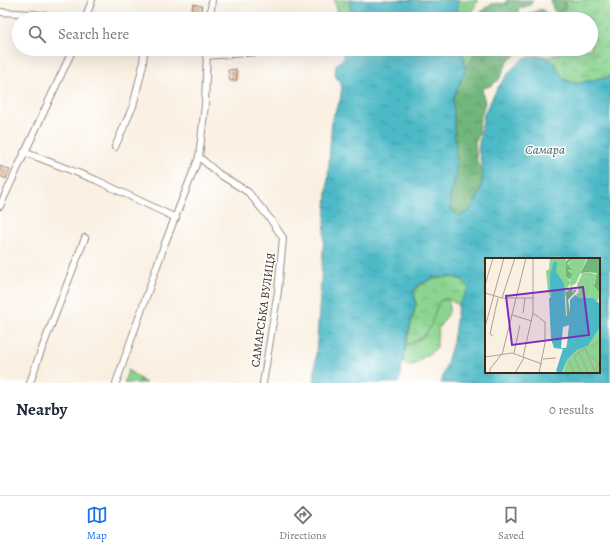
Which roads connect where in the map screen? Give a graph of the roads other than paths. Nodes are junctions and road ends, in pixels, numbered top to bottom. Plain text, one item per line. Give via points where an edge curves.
1 (92, 0) edge
2 (212, 0) edge
3 (0, 12) edge
4 (88, 12) edge
5 (211, 12) edge
6 (12, 13) edge
7 (69, 56) edge
8 (144, 56) edge
9 (206, 56) edge
10 (115, 147) dead end
11 (24, 152) junction
12 (199, 157) junction
13 (0, 206) edge
14 (176, 218) junction
15 (85, 238) dead end
16 (30, 383) edge
17 (116, 383) edge
18 (263, 383) edge

1 - 4 street
2 - 5 street
3 - 6 street
7 - 11 street
8 - 10 street via 133,106
9 - 12 street via 205,105
11 - 13 street
11 - 14 street via 96,180
12 - 14 street
12 - 18 street, САМАРСЬКА ВУЛИЦЯ via 219,174 248,192 283,238 278,291
14 - 17 street
15 - 16 street

